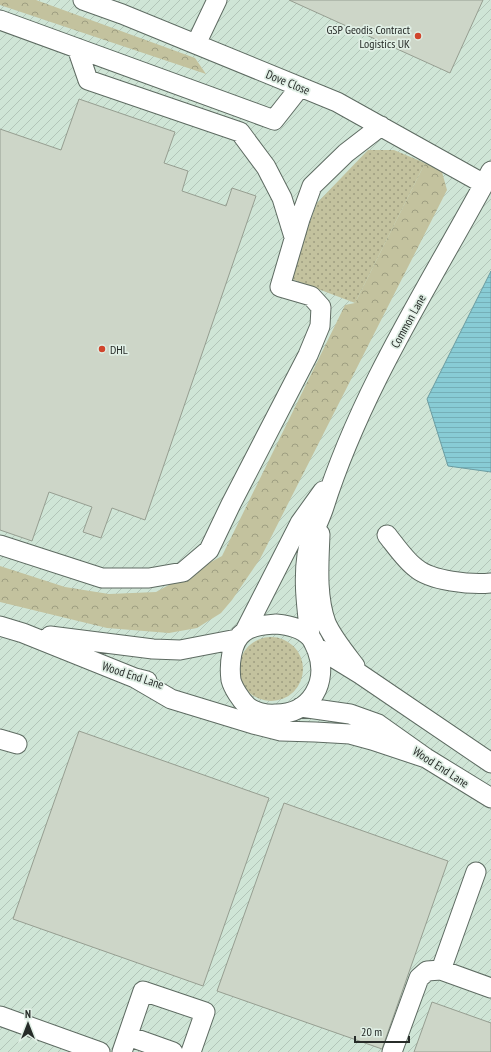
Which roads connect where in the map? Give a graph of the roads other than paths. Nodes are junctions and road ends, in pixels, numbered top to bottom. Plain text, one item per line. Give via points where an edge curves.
1 (217, 0) edge
2 (88, 1) edge
3 (0, 20) edge
4 (196, 44) junction
5 (77, 48) junction
6 (300, 87) junction
7 (381, 126) junction
8 (488, 177) edge
9 (294, 237) junction
10 (334, 476) junction
11 (320, 520) junction
12 (387, 535) dead end
13 (0, 545) edge
14 (491, 583) edge
15 (0, 626) edge
16 (23, 633) junction
17 (241, 635) junction
18 (313, 642) junction
19 (360, 674) junction
20 (135, 678) junction
21 (247, 706) junction
22 (301, 707) junction
23 (426, 758) junction
24 (491, 763) edge
25 (491, 798) edge
26 (476, 872) dead end
27 (441, 970) junction
28 (491, 988) edge
29 (0, 1016) edge
30 (125, 1044) edge
31 (100, 1052) edge
32 (173, 1052) edge
33 (191, 1052) edge
34 (392, 1052) edge

1 - 4 street
2 - 4 street, Dove Close
3 - 5 street
4 - 6 street, Dove Close
5 - 6 street via 274,120
5 - 9 street via 88,80 240,132 266,167 282,198
6 - 7 street, Dove Close via 337,102
7 - 8 street, Dove Close
7 - 9 street via 346,153 312,186
8 - 10 street, Common Lane via 366,399
9 - 13 street via 280,286 311,296 321,307 320,326 308,355 209,550 183,572 149,578 102,578
10 - 11 street, Common Lane
10 - 17 street, Common Lane via 300,524
11 - 18 street, Common Lane via 307,553 304,573
11 - 19 street via 321,604 327,624
12 - 14 street via 416,569 440,580
15 - 16 street, Wood End Lane
16 - 17 street, Wood End Lane via 180,650
16 - 20 street, Wood End Lane
17 - 18 street via 259,626 276,624 300,630
17 - 21 street via 232,653 231,681
18 - 19 street
18 - 22 street via 320,659 320,682 308,702
19 - 24 street
20 - 21 street, Wood End Lane
20 - 23 street via 171,699 274,730 350,734
21 - 22 street via 256,711 274,714 291,713
22 - 23 street, Wood End Lane via 350,714 378,724
23 - 25 street, Wood End Lane
26 - 27 street
27 - 28 street
27 - 34 street via 427,971 419,978
29 - 31 street
30 - 32 street
30 - 33 street via 143,991 205,1012

